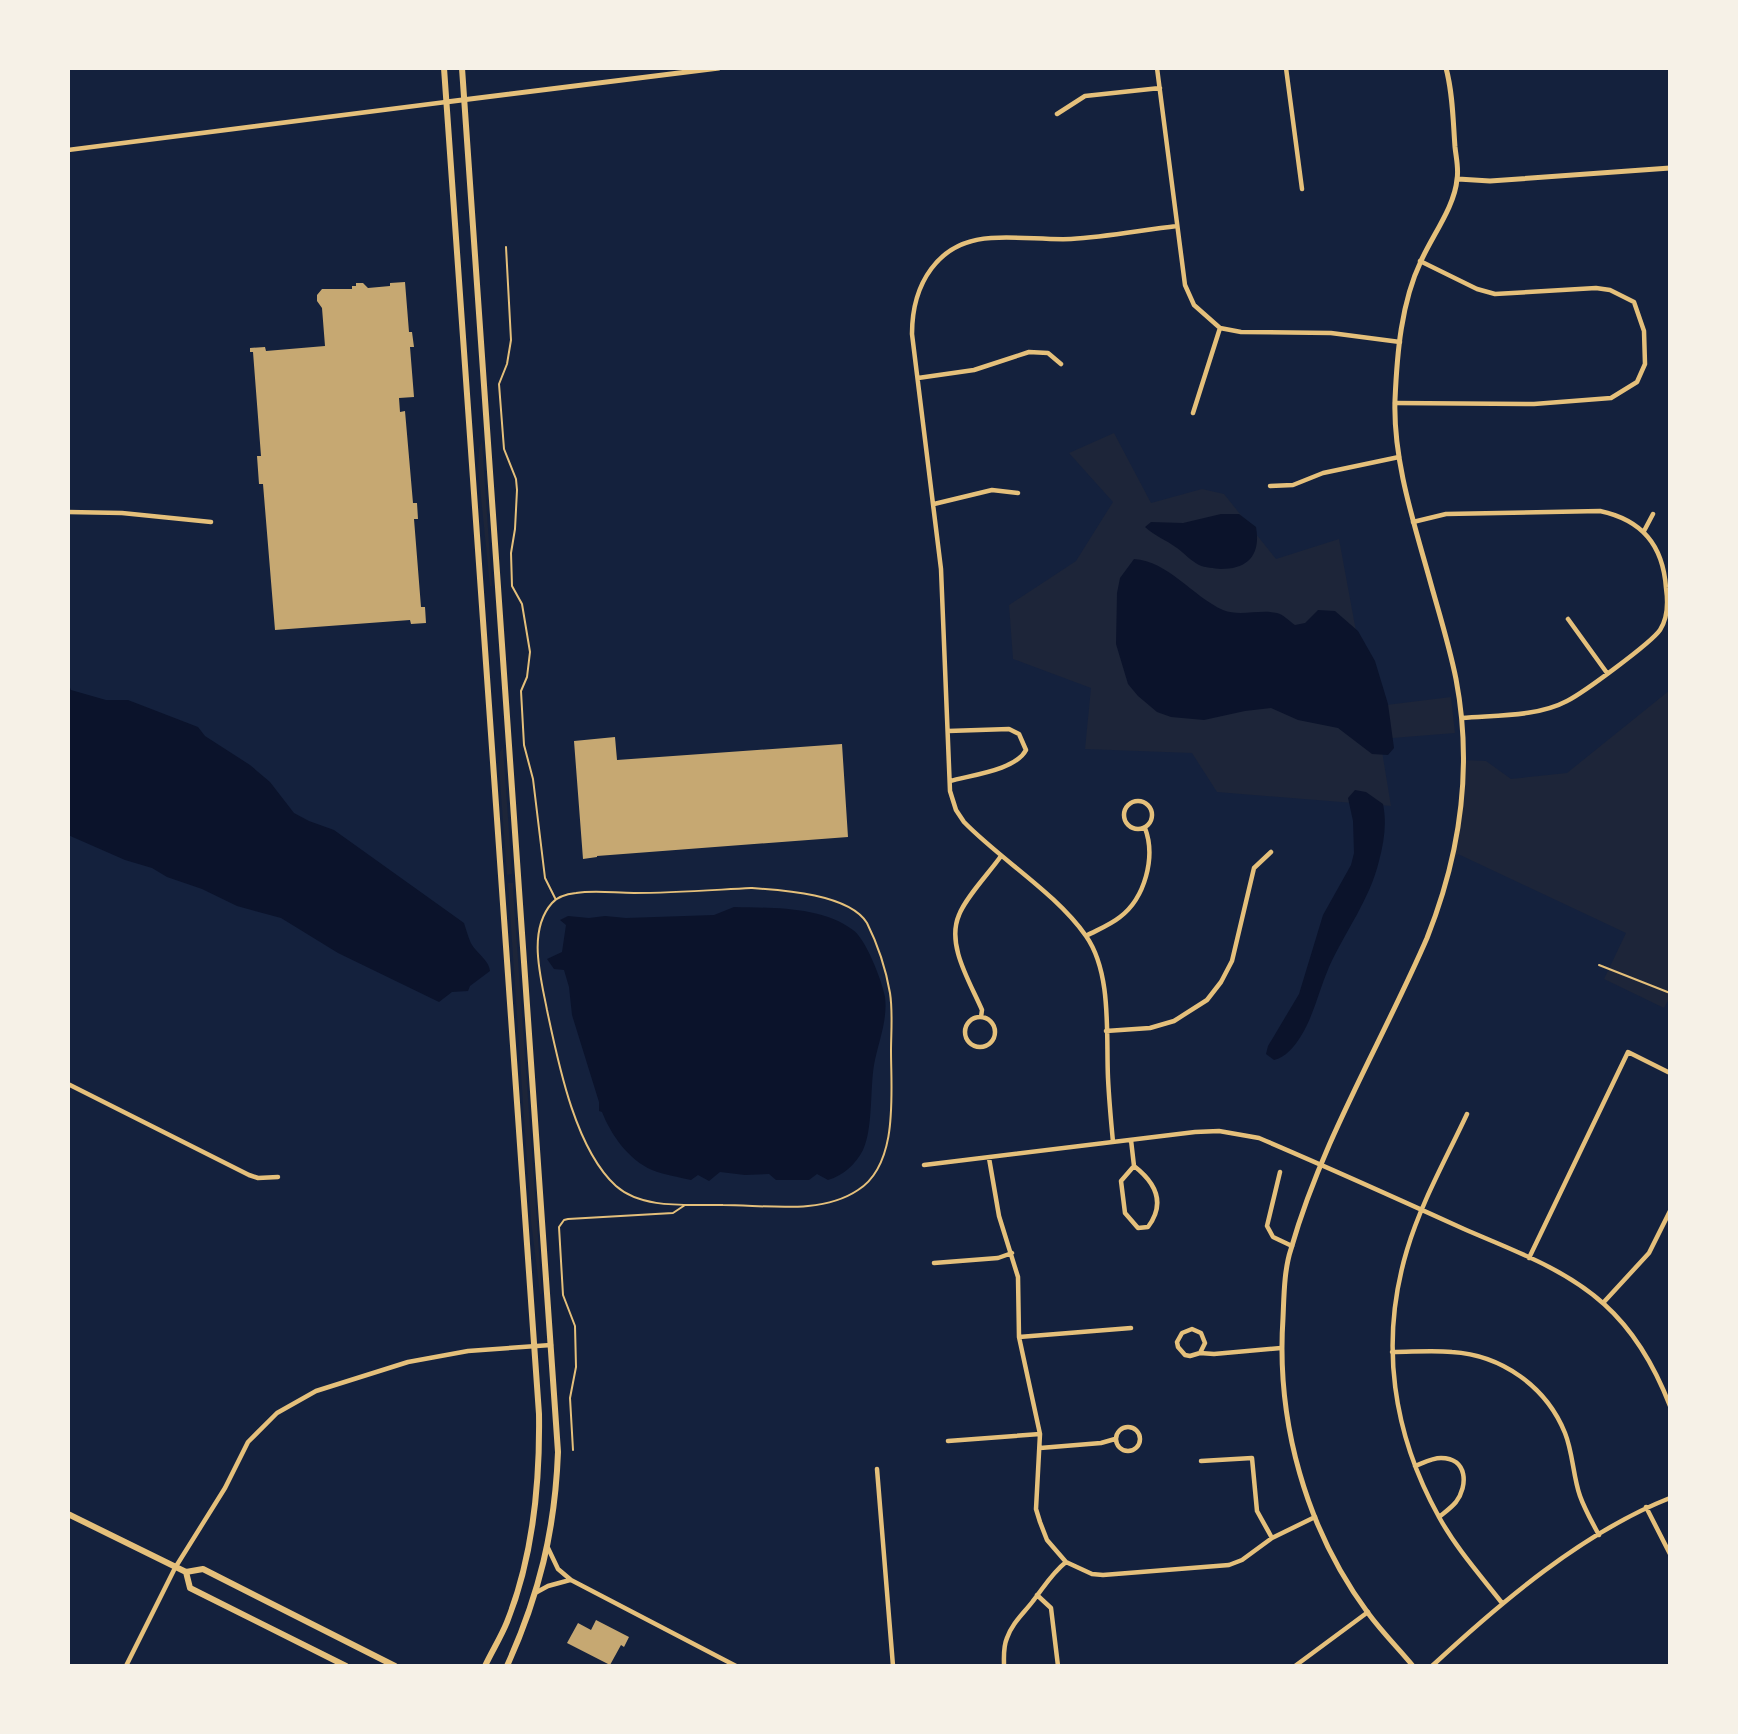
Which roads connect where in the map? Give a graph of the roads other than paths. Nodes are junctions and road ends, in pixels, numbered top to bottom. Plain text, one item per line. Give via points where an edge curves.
1 (444, 68) edge
2 (462, 68) edge
3 (719, 68) edge
4 (1157, 68) edge
5 (1286, 68) edge
6 (1446, 68) edge
7 (1160, 88) junction
8 (465, 100) junction
9 (446, 102) junction
10 (1057, 114) dead end
11 (68, 150) edge
12 (1670, 168) edge
13 (1458, 179) junction
14 (1302, 189) dead end
15 (1177, 226) junction
16 (1420, 261) junction
17 (1220, 328) junction
18 (1400, 342) junction
19 (1061, 364) dead end
20 (918, 378) junction
21 (1395, 403) junction
22 (1193, 413) dead end
23 (1399, 457) junction
24 (1270, 486) dead end
25 (1018, 493) dead end
26 (934, 504) junction
27 (68, 512) edge
28 (1653, 514) dead end
29 (211, 522) dead end
30 (1413, 522) junction
31 (1644, 531) junction
32 (1568, 619) dead end
33 (1606, 673) junction
34 (1462, 718) junction
35 (948, 731) junction
36 (950, 781) junction
37 (1145, 828) junction
38 (1271, 852) dead end
39 (1001, 856) junction
40 (1086, 936) junction
41 (981, 1017) junction
42 (1106, 1031) junction
43 (1670, 1073) edge
44 (68, 1084) edge
45 (1466, 1114) dead end
46 (1131, 1140) junction
47 (1113, 1142) junction
48 (989, 1157) junction
49 (1320, 1164) junction
50 (924, 1165) dead end
51 (1134, 1166) junction
52 (1280, 1172) dead end
53 (278, 1177) dead end
54 (1421, 1210) junction
55 (1670, 1211) edge
56 (1292, 1246) junction
57 (1012, 1253) junction
58 (1529, 1258) junction
59 (934, 1263) dead end
60 (1602, 1303) junction
61 (1131, 1328) dead end
62 (1019, 1337) junction
63 (533, 1345) junction
64 (551, 1345) junction
65 (1281, 1348) junction
66 (1392, 1352) junction
67 (1200, 1353) junction
68 (1670, 1406) edge
69 (1040, 1434) junction
70 (1115, 1439) junction
71 (948, 1441) dead end
72 (1040, 1448) junction
73 (1200, 1461) dead end
74 (1415, 1466) junction
75 (877, 1469) dead end
76 (1670, 1498) edge
77 (1646, 1507) junction
78 (68, 1514) edge
79 (1315, 1517) junction
80 (1439, 1517) junction
81 (1599, 1535) junction
82 (1272, 1538) junction
83 (548, 1548) junction
84 (1670, 1555) edge
85 (1066, 1562) junction
86 (175, 1568) junction
87 (186, 1572) junction
88 (571, 1580) junction
89 (537, 1592) junction
90 (1037, 1595) junction
91 (1502, 1603) junction
92 (1368, 1612) junction
93 (126, 1666) edge
94 (346, 1666) edge
95 (395, 1666) edge
96 (485, 1666) edge
97 (506, 1666) edge
98 (736, 1666) edge
99 (893, 1666) edge
100 (1004, 1666) edge
101 (1058, 1666) edge
102 (1294, 1666) edge
103 (1413, 1666) edge
104 (1432, 1666) edge

1 - 9 main road
2 - 8 main road
3 - 8 street
4 - 7 street
5 - 14 street
6 - 13 street
7 - 10 street via 1085,96
7 - 15 street
8 - 9 street
8 - 64 main road
9 - 11 street
9 - 63 main road
12 - 13 street via 1490,181
13 - 16 street
15 - 17 street via 1188,295
15 - 20 street via 1072,239 981,239 951,251 937,260 914,301 912,334
16 - 18 street
16 - 21 street via 1494,294 1610,290 1634,302 1643,324 1644,364 1637,382 1611,398 1534,404
17 - 18 street via 1331,333
17 - 22 street
18 - 21 street
19 - 20 street via 1048,353 1028,352 974,370
20 - 26 street
21 - 23 street
23 - 24 street via 1323,472 1293,485
23 - 30 street
25 - 26 street via 992,490
26 - 35 street
27 - 29 street
28 - 31 street
30 - 31 street via 1446,514 1587,510 1616,514
30 - 34 street via 1449,650
31 - 33 street via 1664,566 1667,613 1661,629
32 - 33 street
33 - 34 street via 1550,708
34 - 49 street via 1460,820 1441,903
35 - 36 street
35 - 36 street via 1009,729 1018,734 1026,750 1012,765
36 - 39 street via 952,801 964,822
37 - 37 street via 1152,811 1147,803 1133,801 1126,807 1125,821 1136,829
37 - 40 street via 1149,839 1144,886 1121,916
38 - 42 street via 1254,868 1232,961 1207,1000 1174,1021
39 - 40 street
39 - 41 street via 959,912 956,929 959,955
40 - 42 street via 1103,977
41 - 41 street via 972,1019 965,1031 970,1043 979,1047 992,1040 995,1030
42 - 47 street
43 - 58 street via 1628,1052
44 - 53 street via 249,1175
45 - 54 street
46 - 47 street
46 - 49 street via 1195,1132 1237,1133
46 - 51 street
47 - 48 street
48 - 50 street
48 - 57 street via 999,1216
49 - 54 street
49 - 56 street
51 - 51 street via 1153,1184 1158,1204 1148,1227 1138,1228 1125,1213 1122,1181
52 - 56 street via 1267,1226 1273,1237
54 - 58 street
54 - 66 street via 1399,1283
55 - 60 street via 1649,1253
56 - 65 street
57 - 59 street
57 - 62 street via 1020,1295
58 - 60 street via 1577,1283
60 - 68 street via 1648,1357
61 - 62 street
62 - 69 street
63 - 64 street
63 - 86 street via 408,1362 316,1391 277,1413 248,1442
63 - 96 main road via 539,1432 533,1522 507,1622
64 - 83 main road via 558,1452
65 - 67 street
65 - 79 street via 1292,1442
66 - 74 street via 1398,1407
66 - 81 street via 1474,1355 1530,1383 1552,1409 1564,1433 1579,1494
67 - 67 street via 1205,1343 1201,1333 1192,1329 1182,1333 1177,1342 1181,1352 1190,1356
69 - 71 street
69 - 72 street
70 - 70 street via 1119,1448 1128,1451 1137,1447 1140,1438 1127,1426
70 - 72 street
72 - 85 street via 1036,1509 1044,1535
73 - 82 street via 1252,1458 1257,1511
74 - 80 street
74 - 80 street via 1444,1458 1462,1467 1466,1480 1462,1492
75 - 99 street
76 - 77 street
77 - 81 street
77 - 84 street
78 - 86 main road
79 - 82 street
79 - 92 street via 1342,1573
80 - 91 street
81 - 91 street
82 - 85 street via 1242,1560 1223,1566 1103,1576
83 - 88 street via 558,1569
83 - 89 main road
85 - 90 street
86 - 87 main road
86 - 93 street
87 - 94 main road via 190,1588
87 - 95 main road via 203,1569
88 - 89 street
88 - 98 street
89 - 97 main road
90 - 100 street via 1007,1635
90 - 101 street via 1051,1608
91 - 104 street
92 - 102 street
92 - 103 street

